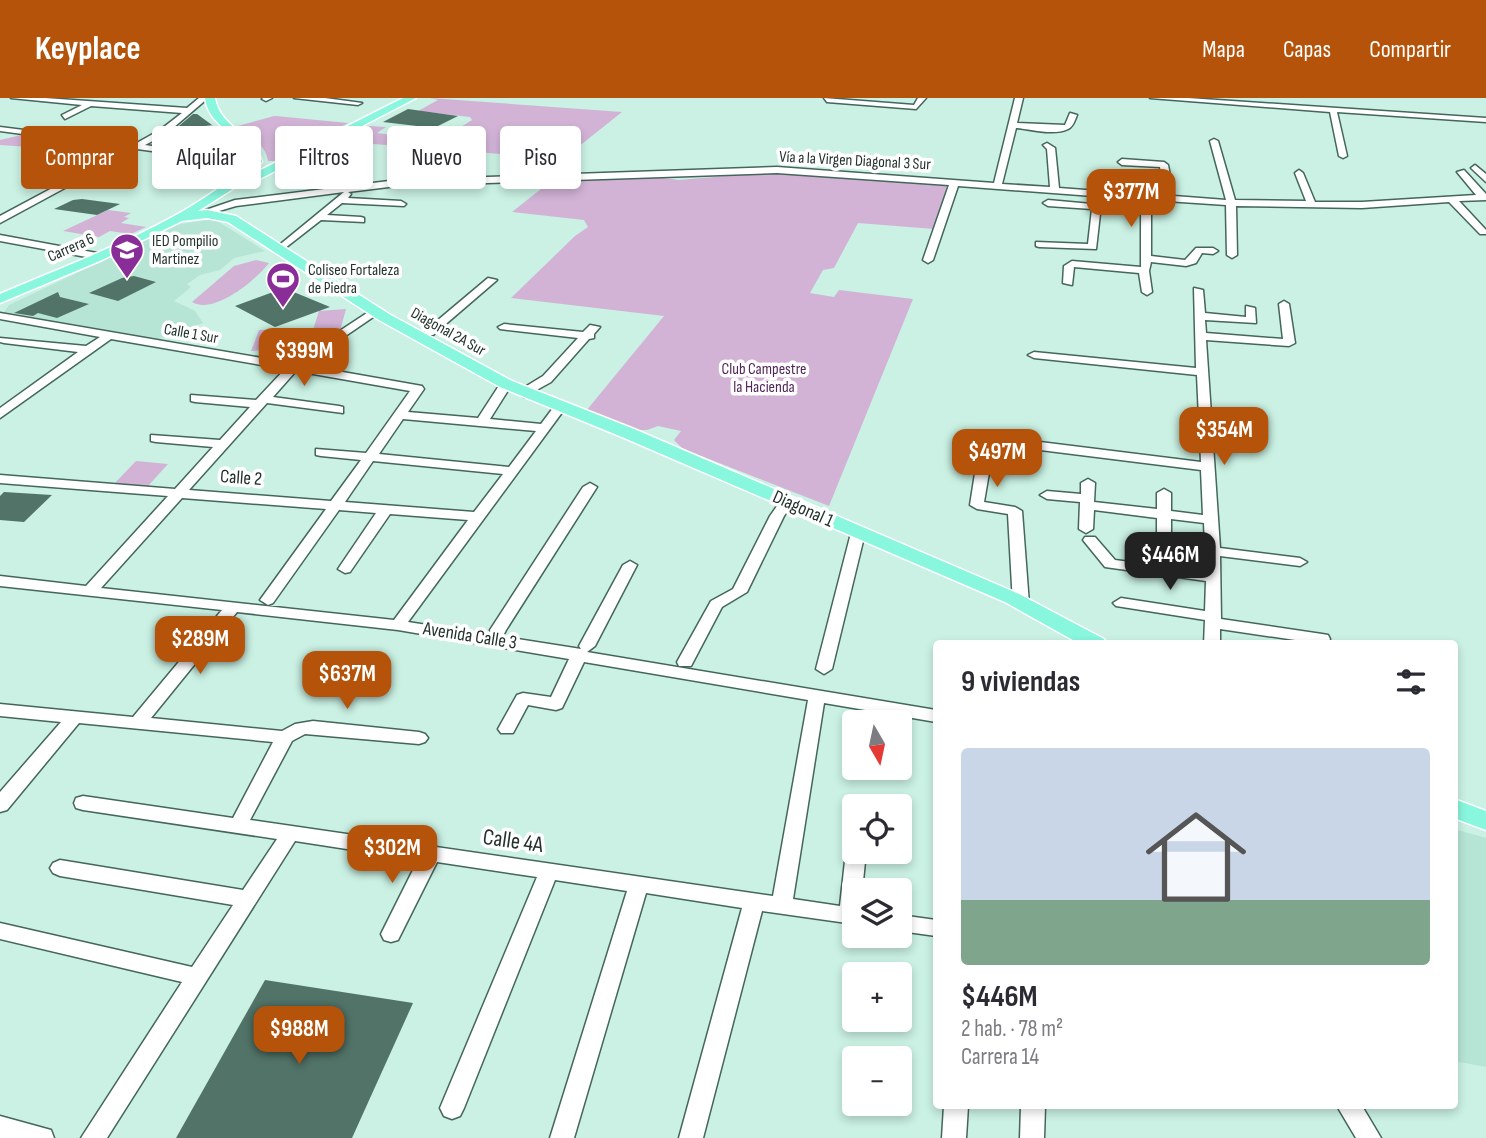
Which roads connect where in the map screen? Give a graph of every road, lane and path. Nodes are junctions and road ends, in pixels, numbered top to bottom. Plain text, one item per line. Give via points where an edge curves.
1 (15, 98) edge
2 (204, 98) edge
3 (210, 98) edge
4 (298, 98) edge
5 (411, 98) edge
6 (922, 98) edge
7 (1019, 98) edge
8 (1154, 98) edge
9 (827, 100) dead end
10 (358, 103) dead end
11 (88, 105) junction
12 (1333, 110) junction
13 (190, 111) junction
14 (211, 112) junction
15 (1073, 115) dead end
16 (65, 117) dead end
17 (1486, 120) edge
18 (1012, 125) junction
19 (226, 126) edge
20 (355, 126) edge
21 (0, 129) edge
22 (21, 132) edge
23 (1214, 141) dead end
24 (1047, 145) dead end
25 (138, 146) edge
26 (1343, 156) dead end
27 (1122, 162) dead end
28 (275, 167) edge
29 (1475, 168) dead end
30 (1461, 172) dead end
31 (1299, 173) dead end
32 (1486, 179) edge
33 (955, 181) junction
34 (998, 184) junction
35 (58, 189) edge
36 (232, 189) edge
37 (1055, 189) junction
38 (1098, 192) junction
39 (225, 196) junction
40 (1146, 196) junction
41 (1170, 197) junction
42 (1485, 198) edge
43 (1453, 201) junction
44 (1048, 203) dead end
45 (1231, 203) junction
46 (401, 204) dead end
47 (1312, 205) junction
48 (1097, 207) junction
49 (199, 214) junction
50 (318, 217) junction
51 (177, 218) junction
52 (232, 219) junction
53 (0, 220) edge
54 (361, 220) dead end
55 (1483, 232) dead end
56 (0, 238) edge
57 (1039, 244) dead end
58 (280, 248) junction
59 (1213, 251) dead end
60 (1231, 255) dead end
61 (97, 256) junction
62 (928, 260) dead end
63 (1145, 264) junction
64 (492, 280) dead end
65 (1068, 283) dead end
66 (1198, 290) dead end
67 (1147, 292) dead end
68 (0, 299) edge
69 (1284, 304) dead end
70 (1250, 308) dead end
71 (377, 311) junction
72 (0, 316) edge
73 (1199, 316) junction
74 (504, 327) dead end
75 (429, 333) dead end
76 (108, 335) junction
77 (1200, 336) junction
78 (5, 344) dead end
79 (84, 353) junction
80 (1034, 355) dead end
81 (293, 367) junction
82 (1202, 372) junction
83 (506, 384) junction
84 (524, 393) junction
85 (195, 398) dead end
86 (262, 402) junction
87 (560, 407) junction
88 (339, 410) dead end
89 (0, 414) edge
90 (400, 415) junction
91 (483, 421) junction
92 (544, 428) junction
93 (156, 438) dead end
94 (976, 438) dead end
95 (224, 443) junction
96 (321, 452) dead end
97 (370, 457) junction
98 (983, 467) dead end
99 (1207, 467) junction
100 (512, 471) junction
101 (0, 479) edge
102 (1088, 484) dead end
103 (590, 487) dead end
104 (179, 493) junction
105 (1164, 493) dead end
106 (1047, 495) dead end
107 (787, 502) junction
108 (1088, 502) junction
109 (337, 504) junction
110 (387, 508) junction
111 (1164, 515) junction
112 (479, 517) junction
113 (1210, 520) junction
114 (858, 533) junction
115 (1164, 540) dead end
116 (1212, 551) junction
117 (1300, 562) dead end
118 (630, 565) dead end
119 (345, 569) dead end
120 (0, 571) edge
121 (1214, 578) junction
122 (0, 581) edge
123 (95, 586) junction
124 (268, 600) junction
125 (1121, 603) dead end
126 (1021, 604) junction
127 (234, 606) junction
128 (1213, 620) junction
129 (401, 621) junction
130 (498, 630) junction
131 (1322, 639) dead end
132 (1088, 640) edge
133 (1212, 640) edge
134 (584, 650) junction
135 (685, 663) junction
136 (824, 669) dead end
137 (817, 695) junction
138 (933, 704) edge
139 (0, 710) edge
140 (933, 715) edge
141 (76, 716) junction
142 (138, 722) junction
143 (507, 729) dead end
144 (285, 737) junction
145 (419, 738) dead end
146 (83, 803) dead end
147 (0, 805) edge
148 (238, 826) junction
149 (290, 834) junction
150 (431, 854) junction
151 (60, 868) dead end
152 (549, 871) junction
153 (639, 884) junction
154 (247, 899) junction
155 (754, 901) junction
156 (782, 905) junction
157 (842, 915) edge
158 (912, 925) edge
159 (933, 928) edge
160 (0, 931) edge
161 (391, 934) dead end
162 (198, 977) junction
163 (452, 1108) dead end
164 (956, 1109) edge
165 (1033, 1109) edge
166 (1351, 1109) edge
167 (0, 1127) edge
168 (30, 1137) edge
169 (93, 1138) edge
170 (562, 1138) edge
171 (691, 1138) edge
172 (954, 1138) edge
173 (1032, 1138) edge
174 (1369, 1138) edge

1 - 11 street
2 - 13 street
3 - 14 main road
4 - 10 street
5 - 20 main road, Carrera 6
6 - 9 street via 916,107
7 - 18 street
8 - 12 street via 1210,106
11 - 13 street
11 - 16 street
12 - 17 street
12 - 26 street
13 - 14 main road
13 - 25 street
14 - 19 main road
15 - 18 street via 1068,127 1058,129
18 - 34 street
21 - 22 street
23 - 45 street
24 - 37 street
27 - 41 street via 1164,165
28 - 39 main road, Carrera 6
29 - 32 street
30 - 42 street
31 - 47 street
33 - 34 street, Vía a la Virgen Diagonal 3 Sur
33 - 39 street, Vía a la Virgen Diagonal 3 Sur via 777,170 397,183
33 - 62 street
34 - 37 street, Vía a la Virgen Diagonal 3 Sur
35 - 53 street
36 - 39 main road, Carrera 6
37 - 38 street, Vía a la Virgen Diagonal 3 Sur
38 - 40 street, Vía a la Virgen Diagonal 3 Sur
38 - 48 street
39 - 49 street, Vía a la Virgen Diagonal 3 Sur
39 - 51 main road, Carrera 6
39 - 52 main road
40 - 41 street, Vía a la Virgen Diagonal 3 Sur
40 - 63 street
41 - 45 street, Vía a la Virgen Diagonal 3 Sur
42 - 43 street, Vía a la Virgen Diagonal 3 Sur
43 - 47 street, Vía a la Virgen Diagonal 3 Sur
43 - 55 street
44 - 48 street
45 - 47 street, Vía a la Virgen Diagonal 3 Sur
45 - 60 street
46 - 50 street via 343,197
48 - 57 street via 1093,247
49 - 51 main road
49 - 52 main road
50 - 54 street
50 - 58 street
51 - 61 main road, Carrera 6
52 - 58 main road, Diagonal 2A Sur
56 - 61 street
58 - 71 main road, Diagonal 2A Sur
59 - 63 street via 1199,250 1186,263
61 - 68 main road, Carrera 6
63 - 65 street via 1072,264
63 - 67 street
64 - 75 street
66 - 73 street
69 - 77 street via 1289,343
70 - 73 street via 1252,321
71 - 81 street
71 - 83 main road, Diagonal 2A Sur
72 - 76 street, Calle 1 Sur
73 - 77 street
74 - 84 street via 592,333 544,382
76 - 79 street
76 - 81 street, Calle 1 Sur
77 - 82 street
78 - 79 street
79 - 89 street
80 - 82 street
81 - 86 street
81 - 90 street, Calle 1 Sur via 418,389
82 - 99 street
83 - 84 main road, Diagonal 1
83 - 91 street
84 - 87 main road, Diagonal 1
85 - 86 street
86 - 88 street
86 - 95 street
87 - 92 street
87 - 107 main road, Diagonal 1
90 - 91 street
90 - 97 street
91 - 92 street
92 - 100 street
93 - 95 street
94 - 99 street
95 - 104 street
96 - 97 street
97 - 100 street
97 - 109 street
98 - 126 street via 977,505 1015,511
99 - 113 street
100 - 112 street
101 - 104 street, Calle 2
102 - 108 street
103 - 130 street
104 - 109 street, Calle 2
104 - 123 street
105 - 111 street
106 - 108 street
107 - 114 main road, Diagonal 1
107 - 135 street via 739,592 716,604
108 - 111 street
108 - 121 street via 1088,534 1110,564
109 - 110 street, Calle 2
109 - 124 street
110 - 112 street, Calle 2
110 - 119 street
111 - 113 street
111 - 115 street
112 - 129 street
113 - 116 street
114 - 126 main road, Diagonal 1
114 - 136 street
116 - 117 street
116 - 121 street
118 - 134 street
120 - 123 street, Avenida Calle 3
121 - 128 street
122 - 123 street, Avenida Calle 3
123 - 124 street, Avenida Calle 3
123 - 127 street, Avenida Calle 3
124 - 129 street, Avenida Calle 3
125 - 128 street
126 - 132 main road, Diagonal 1
127 - 129 street, Avenida Calle 3
127 - 142 street
128 - 131 street
128 - 133 street
129 - 130 street, Avenida Calle 3
129 - 134 street, Avenida Calle 3
130 - 134 street, Avenida Calle 3
134 - 135 street, Avenida Calle 3
134 - 137 street, Avenida Calle 3
134 - 143 street via 556,704 523,699
135 - 138 street, Avenida Calle 3
137 - 140 street, Avenida Calle 3
137 - 156 street via 799,755
139 - 141 street
141 - 142 street
141 - 147 street
142 - 144 street
144 - 145 street via 313,727
144 - 148 street
146 - 148 street, Calle 4A
148 - 149 street, Calle 4A
149 - 150 street, Calle 4A
149 - 154 street
150 - 152 street, Calle 4A
150 - 161 street
151 - 154 street
152 - 153 street, Calle 4A
152 - 163 street
153 - 155 street, Calle 4A
153 - 170 street
154 - 162 street
155 - 156 street, Calle 4A
155 - 171 street
156 - 157 street, Calle 4A
158 - 159 street
160 - 162 street
162 - 169 street
164 - 172 street
165 - 173 street
166 - 174 street
167 - 168 street

